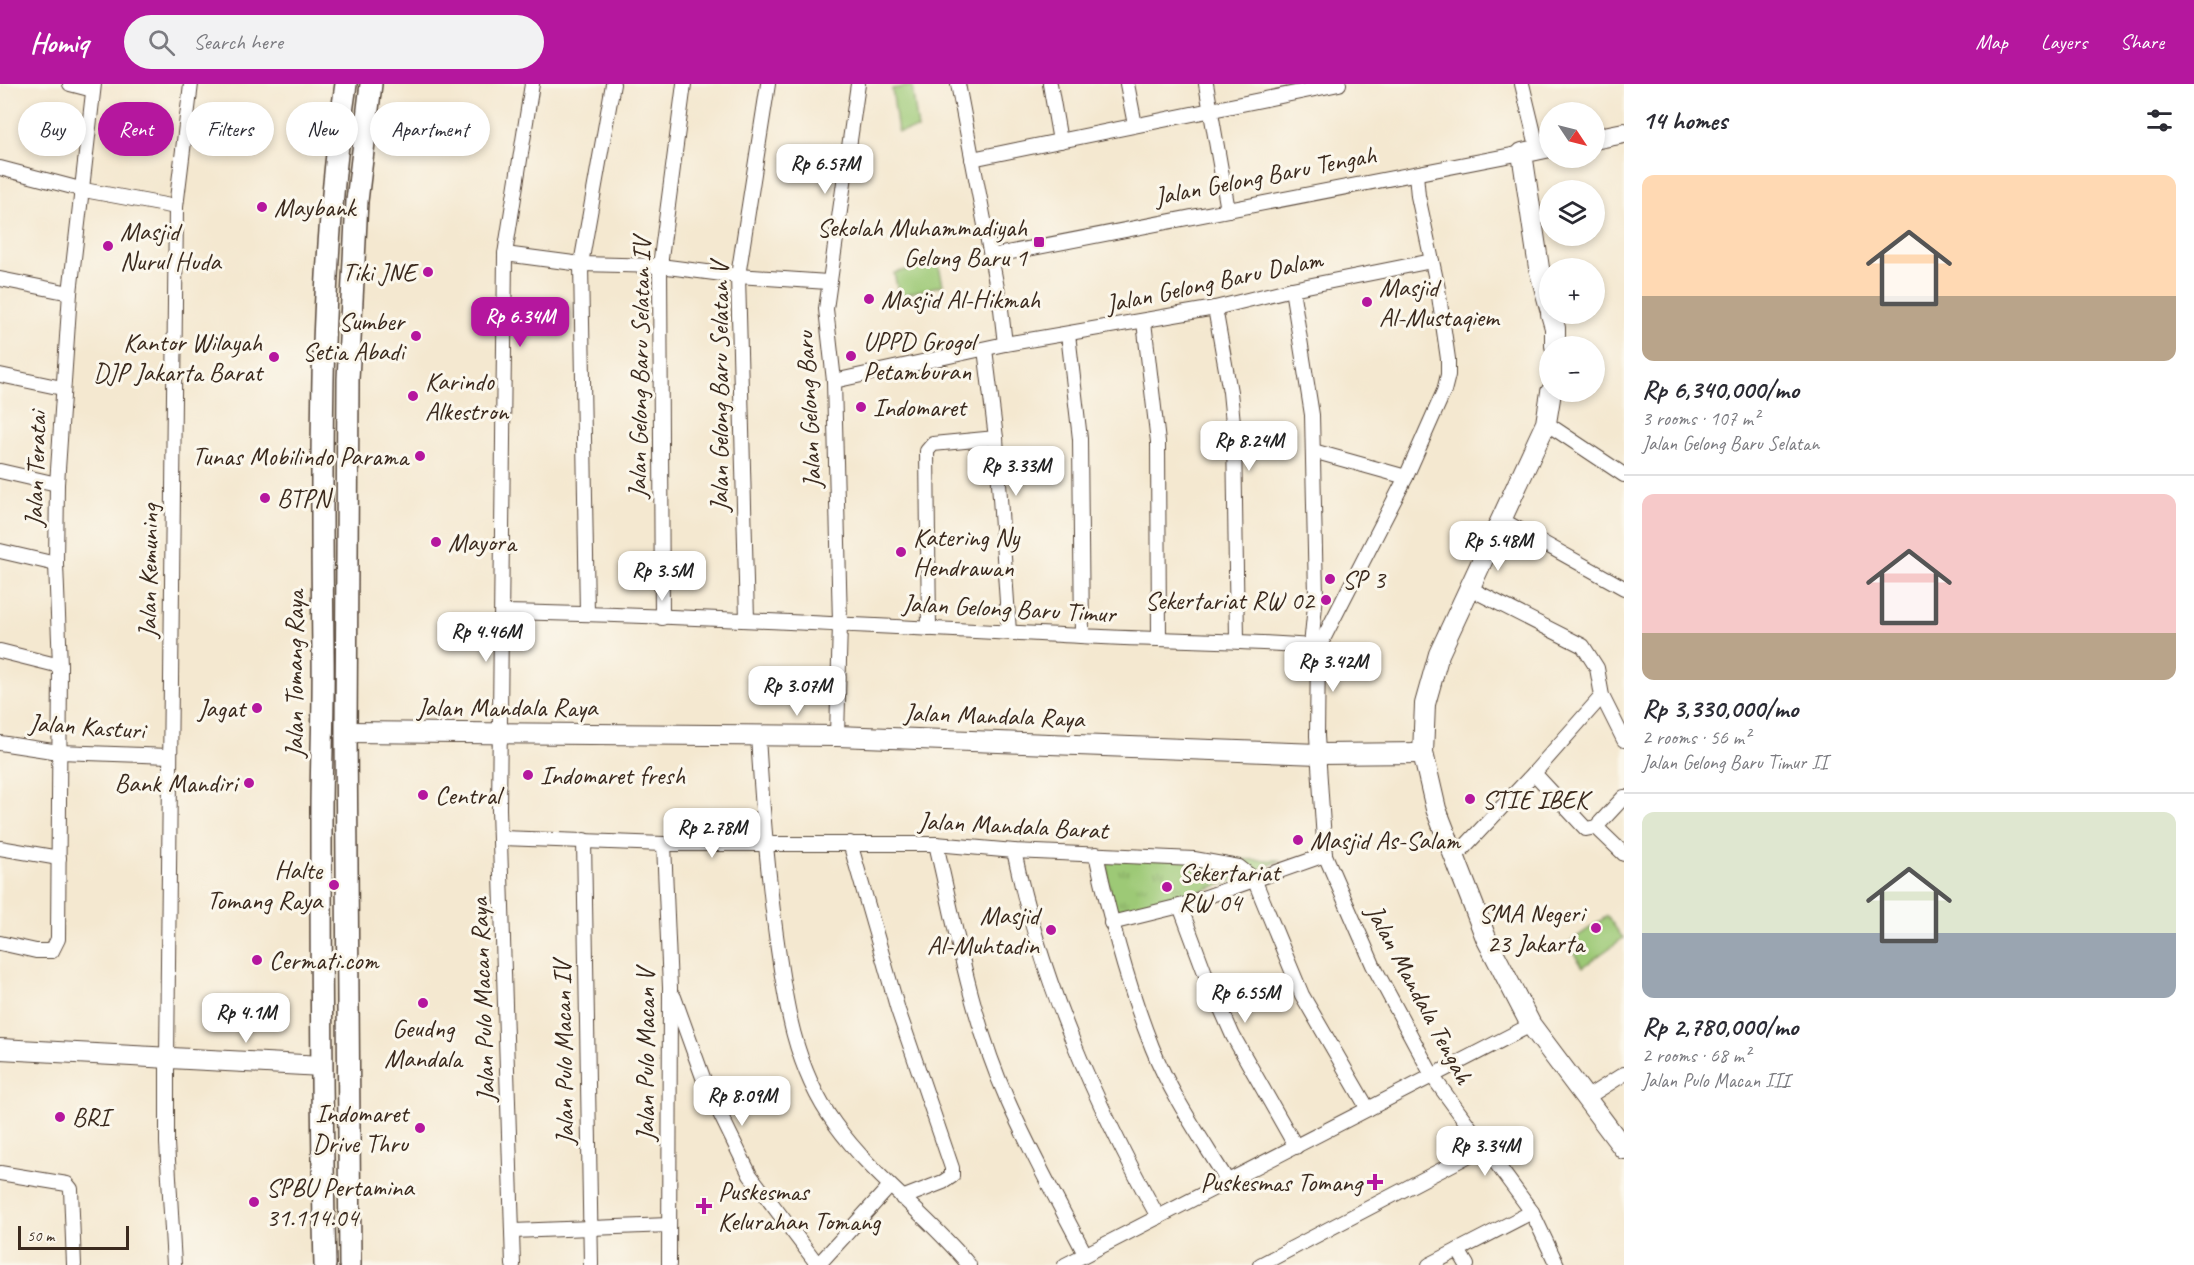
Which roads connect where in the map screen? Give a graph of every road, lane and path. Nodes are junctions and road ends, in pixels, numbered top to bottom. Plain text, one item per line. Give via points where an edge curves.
1 (70, 84) edge
2 (191, 84) edge
3 (346, 84) edge
4 (371, 84) edge
5 (532, 84) edge
6 (613, 84) edge
7 (684, 84) edge
8 (768, 84) edge
9 (858, 84) edge
10 (958, 84) edge
11 (1050, 84) edge
12 (1127, 84) edge
13 (1206, 84) edge
14 (1339, 84) edge
15 (1522, 84) edge
16 (93, 87) edge
17 (1284, 89) edge
18 (1211, 110) junction
19 (1135, 125) junction
20 (1624, 133) edge
21 (1605, 136) edge
22 (1060, 141) junction
23 (1536, 150) edge
24 (972, 159) junction
25 (0, 168) edge
26 (1416, 174) junction
27 (84, 190) junction
28 (176, 207) junction
29 (1228, 210) junction
30 (505, 254) junction
31 (992, 256) junction
32 (1432, 261) junction
33 (580, 264) junction
34 (660, 266) junction
35 (1539, 268) edge
36 (738, 276) junction
37 (0, 279) edge
38 (828, 282) junction
39 (1292, 289) junction
40 (70, 293) junction
41 (1215, 308) junction
42 (1144, 322) junction
43 (1068, 334) junction
44 (1005, 344) junction
45 (985, 349) junction
46 (0, 375) edge
47 (834, 381) junction
48 (62, 388) junction
49 (1549, 402) edge
50 (1546, 423) junction
51 (996, 438) junction
52 (1313, 451) junction
53 (0, 471) edge
54 (1624, 475) edge
55 (1406, 477) junction
56 (57, 484) junction
57 (1502, 520) junction
58 (0, 551) edge
59 (56, 564) junction
60 (1469, 588) junction
61 (1624, 588) edge
62 (503, 612) junction
63 (587, 614) junction
64 (662, 618) junction
65 (747, 620) junction
66 (840, 623) junction
67 (929, 629) junction
68 (1009, 632) junction
69 (1082, 636) junction
70 (1159, 639) junction
71 (1237, 640) junction
72 (1315, 648) junction
73 (0, 651) edge
74 (60, 666) junction
75 (1602, 696) junction
76 (346, 732) junction
77 (500, 733) junction
78 (758, 736) junction
79 (837, 736) junction
80 (1624, 740) edge
81 (0, 743) edge
82 (59, 752) junction
83 (1424, 753) junction
84 (1319, 754) junction
85 (170, 756) junction
86 (1534, 774) junction
87 (1624, 797) edge
88 (1596, 827) junction
89 (502, 838) junction
90 (584, 840) junction
91 (763, 843) junction
92 (850, 843) junction
93 (664, 844) junction
94 (936, 844) junction
95 (0, 848) edge
96 (1014, 851) junction
97 (1096, 854) junction
98 (1624, 854) edge
99 (1325, 855) junction
100 (59, 858) junction
101 (1453, 859) junction
102 (1254, 879) junction
103 (1180, 906) junction
104 (1111, 923) junction
105 (0, 943) edge
106 (670, 988) junction
107 (1531, 1025) junction
108 (0, 1049) edge
109 (167, 1059) junction
110 (322, 1066) junction
111 (1624, 1074) edge
112 (1433, 1077) junction
113 (1586, 1098) junction
114 (1368, 1109) junction
115 (1296, 1147) junction
116 (1483, 1148) junction
117 (1624, 1149) edge
118 (0, 1173) edge
119 (1228, 1182) junction
120 (890, 1186) junction
121 (902, 1198) junction
122 (1532, 1212) junction
123 (1158, 1218) junction
124 (669, 1225) junction
125 (590, 1228) junction
126 (513, 1231) junction
127 (1458, 1250) junction
128 (1085, 1254) junction
129 (74, 1265) edge
130 (174, 1265) edge
131 (325, 1265) edge
132 (350, 1265) edge
133 (513, 1265) edge
134 (591, 1265) edge
135 (669, 1265) edge
136 (818, 1265) edge
137 (969, 1265) edge
138 (1065, 1265) edge
139 (1260, 1265) edge
140 (1429, 1265) edge
141 (1467, 1265) edge
142 (1557, 1265) edge

1 - 16 street
2 - 28 street, Jalan Kemuning
3 - 110 main road, Jalan Tomang Raya via 328,234 323,409
4 - 76 main road, Jalan Tomang Raya via 357,201 348,379
5 - 30 street, Jalan Pulo Macan Raya
6 - 33 street
7 - 34 street, Jalan Gelong Baru Selatan IV
8 - 36 street, Jalan Gelong Baru Selatan V
9 - 38 street, Jalan Gelong Baru
10 - 24 street
11 - 22 street
12 - 19 street
13 - 18 street
14 - 17 street
15 - 23 street
16 - 27 street, Jalan Teratai
17 - 18 street
18 - 19 street
18 - 29 street
19 - 22 street
20 - 21 street
22 - 24 street
23 - 26 street, Jalan Gelong Baru Tengah
23 - 35 street
24 - 31 street
25 - 27 street
26 - 29 street, Jalan Gelong Baru Tengah
26 - 32 street
27 - 28 street
27 - 40 street, Jalan Teratai
28 - 85 street, Jalan Kemuning
29 - 31 street, Jalan Gelong Baru Tengah
30 - 33 street
30 - 62 street, Jalan Pulo Macan Raya
31 - 44 street
32 - 39 street, Jalan Gelong Baru Dalam
32 - 55 street via 1448,375
33 - 34 street
33 - 63 street
34 - 36 street
34 - 64 street, Jalan Gelong Baru Selatan IV
36 - 38 street
36 - 65 street, Jalan Gelong Baru Selatan V
37 - 40 street
38 - 47 street, Jalan Gelong Baru via 826,309
39 - 41 street, Jalan Gelong Baru Dalam
39 - 52 street, Jalan Mandala Tengah via 1312,415
40 - 48 street, Jalan Teratai
41 - 42 street, Jalan Gelong Baru Dalam
41 - 71 street via 1234,432
42 - 43 street, Jalan Gelong Baru Dalam
42 - 70 street via 1158,442
43 - 44 street, Jalan Gelong Baru Dalam
43 - 69 street via 1080,439
44 - 45 street
45 - 47 street
45 - 51 street
46 - 48 street
47 - 66 street, Jalan Gelong Baru
48 - 56 street, Jalan Teratai
49 - 50 street
50 - 54 street
50 - 57 street
51 - 67 street via 933,444 927,451
51 - 68 street
52 - 55 street
52 - 72 street, Jalan Mandala Tengah
53 - 56 street
55 - 72 street
56 - 59 street, Jalan Teratai
57 - 60 street
57 - 61 street
58 - 59 street
59 - 74 street, Jalan Teratai
60 - 75 street via 1583,646 1597,668
60 - 83 street via 1439,654 1425,704
62 - 63 street, Jalan Gelong Baru Timur
62 - 77 street, Jalan Pulo Macan Raya
63 - 64 street, Jalan Gelong Baru Timur
64 - 65 street, Jalan Gelong Baru Timur
65 - 66 street, Jalan Gelong Baru Timur
66 - 67 street, Jalan Gelong Baru Timur
66 - 79 street, Jalan Gelong Baru
67 - 68 street, Jalan Gelong Baru Timur
68 - 69 street, Jalan Gelong Baru Timur
69 - 70 street, Jalan Gelong Baru Timur
70 - 71 street, Jalan Gelong Baru Timur
71 - 72 street, Jalan Gelong Baru Timur
72 - 84 street, Jalan Mandala Tengah
73 - 74 street
74 - 82 street, Jalan Teratai
75 - 80 street
75 - 86 street
76 - 77 street, Jalan Mandala Raya
76 - 132 main road, Jalan Tomang Raya
77 - 78 street, Jalan Mandala Raya
77 - 89 street, Jalan Pulo Macan Raya
78 - 79 street, Jalan Mandala Raya
78 - 91 street
79 - 84 street, Jalan Mandala Raya
81 - 82 street, Jalan Kasturi
82 - 85 street, Jalan Kasturi
82 - 100 street, Jalan Teratai
83 - 84 street, Jalan Mandala Raya
83 - 101 street via 1436,809
84 - 99 street, Jalan Mandala Tengah
85 - 109 street, Jalan Kemuning
86 - 88 street via 1586,829
86 - 101 street
87 - 88 street
88 - 98 street
89 - 90 street, Jalan Mandala Barat
89 - 126 street, Jalan Pulo Macan Raya
90 - 93 street, Jalan Mandala Barat
90 - 125 street, Jalan Pulo Macan IV
91 - 92 street, Jalan Mandala Barat
91 - 93 street, Jalan Mandala Barat
91 - 120 street via 787,1016 801,1060 834,1124
92 - 94 street, Jalan Mandala Barat
92 - 121 street via 898,1010 952,1168 952,1176 943,1182
93 - 106 street, Jalan Pulo Macan V
94 - 96 street, Jalan Mandala Barat
94 - 128 street via 972,999 992,1058 1007,1099
95 - 100 street
96 - 97 street, Jalan Mandala Barat
96 - 123 street via 1025,903 1074,1049
97 - 102 street, Jalan Mandala Barat via 1184,858 1233,865 1246,870
97 - 104 street
99 - 102 street
99 - 112 street, Jalan Mandala Tengah via 1373,965
100 - 105 street, Jalan Teratai via 58,939 52,951
101 - 107 street via 1486,938
102 - 103 street
102 - 114 street via 1302,995
103 - 104 street
103 - 115 street via 1233,1036
104 - 119 street via 1152,1048 1183,1110
106 - 124 street, Jalan Pulo Macan V
106 - 136 street via 727,1133 750,1175
107 - 112 street
107 - 113 street
108 - 109 street
109 - 110 street
109 - 130 street, Jalan Kemuning
110 - 131 main road, Jalan Tomang Raya
111 - 113 street
112 - 114 street
112 - 116 street, Jalan Mandala Tengah
113 - 117 street
114 - 115 street
115 - 119 street
116 - 122 street, Jalan Mandala Tengah
116 - 139 street
118 - 129 street via 67,1184 71,1189
119 - 123 street
120 - 121 street
120 - 136 street
121 - 137 street via 950,1241
122 - 127 street
122 - 142 street, Jalan Mandala Tengah
123 - 128 street
124 - 125 street
124 - 135 street, Jalan Pulo Macan V
125 - 126 street
125 - 134 street, Jalan Pulo Macan IV
126 - 133 street, Jalan Pulo Macan Raya
127 - 140 street
127 - 141 street
128 - 138 street

